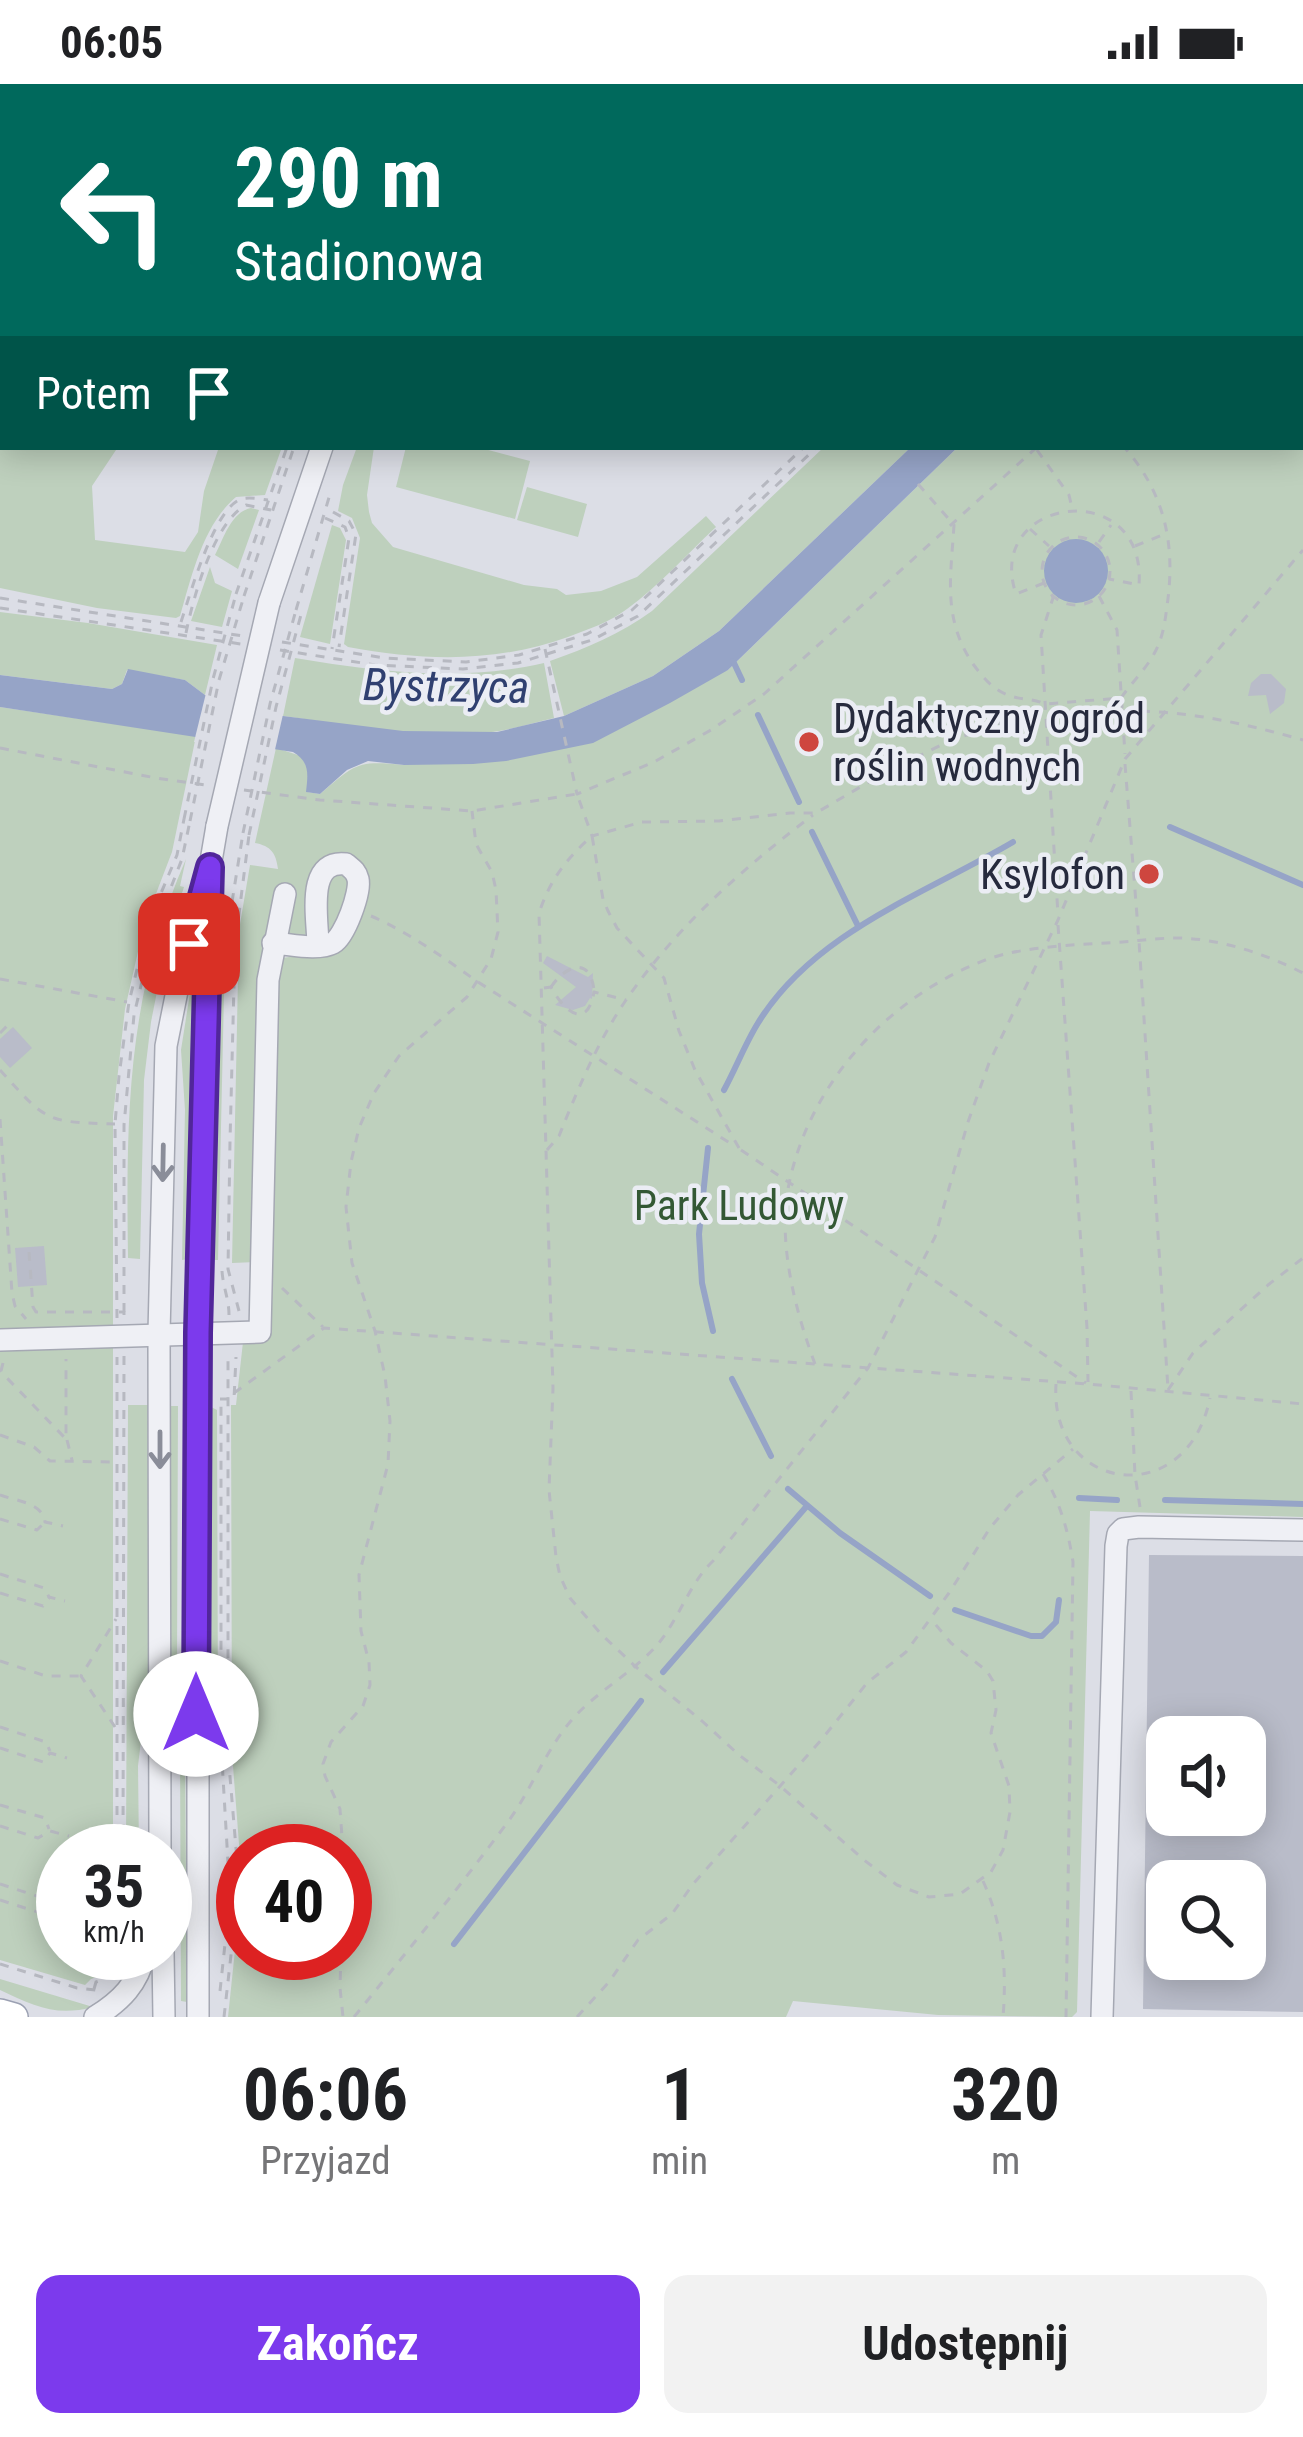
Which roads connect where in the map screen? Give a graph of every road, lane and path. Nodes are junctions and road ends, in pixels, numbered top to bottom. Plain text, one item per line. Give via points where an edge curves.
1 (285, 450) edge
2 (293, 450) edge
3 (321, 450) edge
4 (801, 450) edge
5 (815, 450) edge
6 (1028, 450) edge
7 (1033, 450) edge
8 (1038, 450) edge
9 (1126, 450) edge
10 (1030, 453) junction
11 (333, 479) dead end
12 (918, 484) dead end
13 (268, 500) junction
14 (267, 509) junction
15 (1072, 510) junction
16 (333, 512) dead end
17 (324, 518) junction
18 (1113, 522) junction
19 (954, 525) junction
20 (1029, 528) junction
21 (1168, 532) junction
22 (1098, 543) junction
23 (1134, 547) junction
24 (1051, 548) junction
25 (1303, 550) edge
26 (1109, 579) junction
27 (1044, 583) junction
28 (1052, 595) junction
29 (1100, 596) junction
30 (0, 598) edge
31 (0, 608) edge
32 (184, 625) junction
33 (194, 627) dead end
34 (186, 634) junction
35 (248, 645) dead end
36 (268, 648) dead end
37 (545, 649) junction
38 (333, 650) junction
39 (545, 657) junction
40 (330, 658) junction
41 (1121, 698) junction
42 (1045, 704) junction
43 (1163, 710) junction
44 (1123, 711) junction
45 (1303, 740) edge
46 (0, 748) edge
47 (1124, 759) junction
48 (203, 784) dead end
49 (226, 788) dead end
50 (576, 792) junction
51 (472, 811) junction
52 (816, 814) junction
53 (187, 820) junction
54 (246, 834) junction
55 (592, 836) junction
56 (210, 867) junction
57 (284, 894) dead end
58 (230, 910) dead end
59 (368, 915) dead end
60 (1058, 920) junction
61 (229, 930) dead end
62 (1139, 941) junction
63 (273, 943) junction
64 (446, 943) dead end
65 (318, 946) dead end
66 (1061, 946) junction
67 (1042, 950) junction
68 (437, 953) junction
69 (654, 964) junction
70 (1303, 973) edge
71 (0, 979) edge
72 (478, 982) junction
73 (542, 988) junction
74 (551, 988) junction
75 (595, 992) junction
76 (626, 1000) junction
77 (129, 1002) dead end
78 (542, 1022) junction
79 (8, 1025) dead end
80 (0, 1033) edge
81 (595, 1056) junction
82 (0, 1070) edge
83 (0, 1120) edge
84 (116, 1124) dead end
85 (739, 1148) junction
86 (546, 1152) junction
87 (789, 1184) junction
88 (28, 1252) dead end
89 (1303, 1258) edge
90 (920, 1268) junction
91 (29, 1322) dead end
92 (0, 1325) edge
93 (375, 1331) junction
94 (233, 1332) junction
95 (198, 1333) junction
96 (124, 1334) junction
97 (159, 1334) junction
98 (550, 1345) junction
99 (1, 1346) edge
100 (65, 1357) dead end
101 (815, 1364) junction
102 (868, 1368) junction
103 (1057, 1384) junction
104 (1088, 1384) junction
105 (1131, 1390) junction
106 (1168, 1390) junction
107 (234, 1393) dead end
108 (1210, 1396) junction
109 (221, 1399) dead end
110 (1303, 1404) edge
111 (0, 1435) edge
112 (66, 1439) junction
113 (1073, 1449) junction
114 (73, 1462) junction
115 (117, 1462) dead end
116 (1043, 1474) junction
117 (1135, 1474) junction
118 (0, 1495) edge
119 (1141, 1513) dead end
120 (0, 1519) edge
121 (46, 1522) junction
122 (63, 1526) dead end
123 (1303, 1530) edge
124 (0, 1574) edge
125 (0, 1593) edge
126 (49, 1597) junction
127 (64, 1600) dead end
128 (117, 1618) dead end
129 (931, 1619) junction
130 (0, 1661) edge
131 (636, 1667) junction
132 (81, 1676) junction
133 (0, 1727) edge
134 (117, 1730) dead end
135 (0, 1748) edge
136 (50, 1753) junction
137 (67, 1757) dead end
138 (779, 1785) junction
139 (0, 1804) edge
140 (47, 1824) edge
141 (123, 1824) edge
142 (159, 1824) edge
143 (341, 1824) edge
144 (0, 1826) edge
145 (36, 1837) edge
146 (982, 1879) junction
147 (0, 1884) edge
148 (36, 1896) edge
149 (0, 1900) edge
150 (36, 1911) edge
151 (0, 1964) edge
152 (135, 1980) edge
153 (163, 1980) edge
154 (340, 1980) edge
155 (106, 1988) dead end
156 (0, 2013) edge
157 (14, 2017) edge
158 (94, 2017) edge
159 (164, 2017) edge
160 (198, 2017) edge
161 (221, 2017) edge
162 (344, 2017) edge
163 (354, 2017) edge
164 (577, 2017) edge
165 (1003, 2017) edge
166 (1066, 2017) edge
167 (1102, 2017) edge

1 - 13 path
2 - 14 path
3 - 56 street, bridge via 268,603
4 - 37 path via 632,610
5 - 39 path via 638,616
6 - 10 path
7 - 10 path
8 - 15 path
9 - 21 path via 1151,482
10 - 19 path
11 - 17 path
12 - 19 path
13 - 14 path
13 - 32 path via 242,499 226,512 201,560
14 - 32 path via 246,505 232,516
14 - 53 path, bridge
14 - 53 path, bridge via 208,698
15 - 18 path
15 - 20 path
16 - 38 path via 356,534
17 - 38 path via 345,527 349,538
17 - 54 path, bridge via 261,743
18 - 22 path
18 - 23 path
19 - 42 path via 948,579 962,644 991,685
19 - 50 path via 740,712 654,762
20 - 24 path
20 - 27 path via 1012,561 1016,594
21 - 23 path
21 - 41 path via 1163,635
22 - 24 path via 1070,537
22 - 26 path
23 - 26 path via 1139,585
24 - 27 path
25 - 43 path
26 - 29 path
27 - 28 path
28 - 29 path via 1073,605
28 - 42 path via 1042,635
29 - 41 path via 1117,631
30 - 32 path
31 - 34 path
32 - 33 path
32 - 34 path
34 - 35 path
36 - 40 path
37 - 38 path via 466,662
37 - 39 path
38 - 40 path
39 - 40 path via 444,670
39 - 50 path
41 - 42 path
41 - 44 path
42 - 52 path via 949,742
42 - 60 path
43 - 44 path
43 - 45 path
43 - 47 path
44 - 47 path
46 - 48 path
47 - 60 path
47 - 62 path
49 - 51 path
50 - 51 path
50 - 55 path
51 - 72 path via 498,910 491,959
52 - 55 path via 642,822
52 - 69 path via 722,889
53 - 88 path via 134,1015 124,1125 124,1312 37,1312
54 - 58 path
54 - 94 path via 233,990
55 - 69 path via 608,911
55 - 73 path via 560,868 539,913
56 - 95 street
56 -> 97 street via 166,1046
57 - 63 street
59 - 68 path
60 - 66 path
60 - 67 path
61 - 94 path via 222,1269
62 - 66 path
62 - 70 path via 1228,945
62 - 106 path
63 - 65 street
63 - 94 street via 260,1332
64 - 68 path
66 - 67 path
66 - 104 path
67 - 87 path via 950,976 874,1030 808,1124
67 - 90 path via 988,1063
68 - 72 path
69 - 76 path
69 - 85 path via 695,1070
71 - 77 path
72 - 78 path
72 - 93 path via 398,1056 359,1128 346,1230
73 - 74 path
73 - 78 path
74 - 75 path via 577,967 591,976
74 - 75 path via 574,1013 590,1007
75 - 76 path
76 - 81 path
78 - 81 path
78 - 86 path
79 - 80 path
81 - 85 path
81 - 86 path
82 - 84 path via 46,1116
83 - 91 path via 12,1293
85 - 87 path
86 - 98 path
87 - 90 path
87 - 101 path via 790,1271
89 - 106 path via 1193,1353
90 - 102 path
90 - 104 path
92 - 99 street
93 - 98 path
93 - 107 path via 324,1328
93 - 143 path via 386,1376 388,1464 359,1575 370,1685 323,1764
94 - 95 street
94 - 161 path via 228,1753 239,1884
95 - 97 street
95 - 160 street
96 - 97 street
96 - 99 street
96 - 141 path
97 -> 142 street
98 - 101 path
98 - 131 path via 549,1490 560,1576 583,1615
99 - 112 path via 5,1376
100 - 112 path
101 - 102 path
102 - 103 path
102 - 131 path via 697,1576 678,1617
103 - 104 path
103 - 113 path via 1059,1420
104 - 105 path
105 - 106 path
105 - 117 path
106 - 108 path
108 - 110 path
108 - 117 path via 1203,1427 1181,1456
109 - 161 path via 221,1743 230,1898
111 - 114 path via 50,1461
112 - 114 path
113 - 116 path
113 - 117 path via 1096,1467
114 - 115 path
116 - 129 path via 991,1528
116 - 166 path via 1073,1562
117 - 119 path
118 - 121 path via 41,1509
120 - 121 path via 37,1530
121 - 122 path
123 - 167 street via 1138,1527 1118,1534
124 - 126 path via 44,1588
125 - 126 path via 43,1606
126 - 127 path
128 - 132 path
129 - 138 path
129 - 146 path via 993,1682 991,1733 1010,1812 998,1862
130 - 132 path via 46,1676
131 - 138 path
131 - 163 path via 568,1724 509,1821
132 - 134 path
133 - 136 path via 46,1742
135 - 136 path via 43,1762
136 - 137 path
138 - 146 path via 897,1885 945,1896
138 - 164 path
139 - 140 path
144 - 145 path
146 - 165 path via 1004,1952
147 - 148 path
149 - 150 path
151 - 155 path via 77,1988
152 - 158 street
153 - 159 street
154 - 162 path
156 - 157 main road

